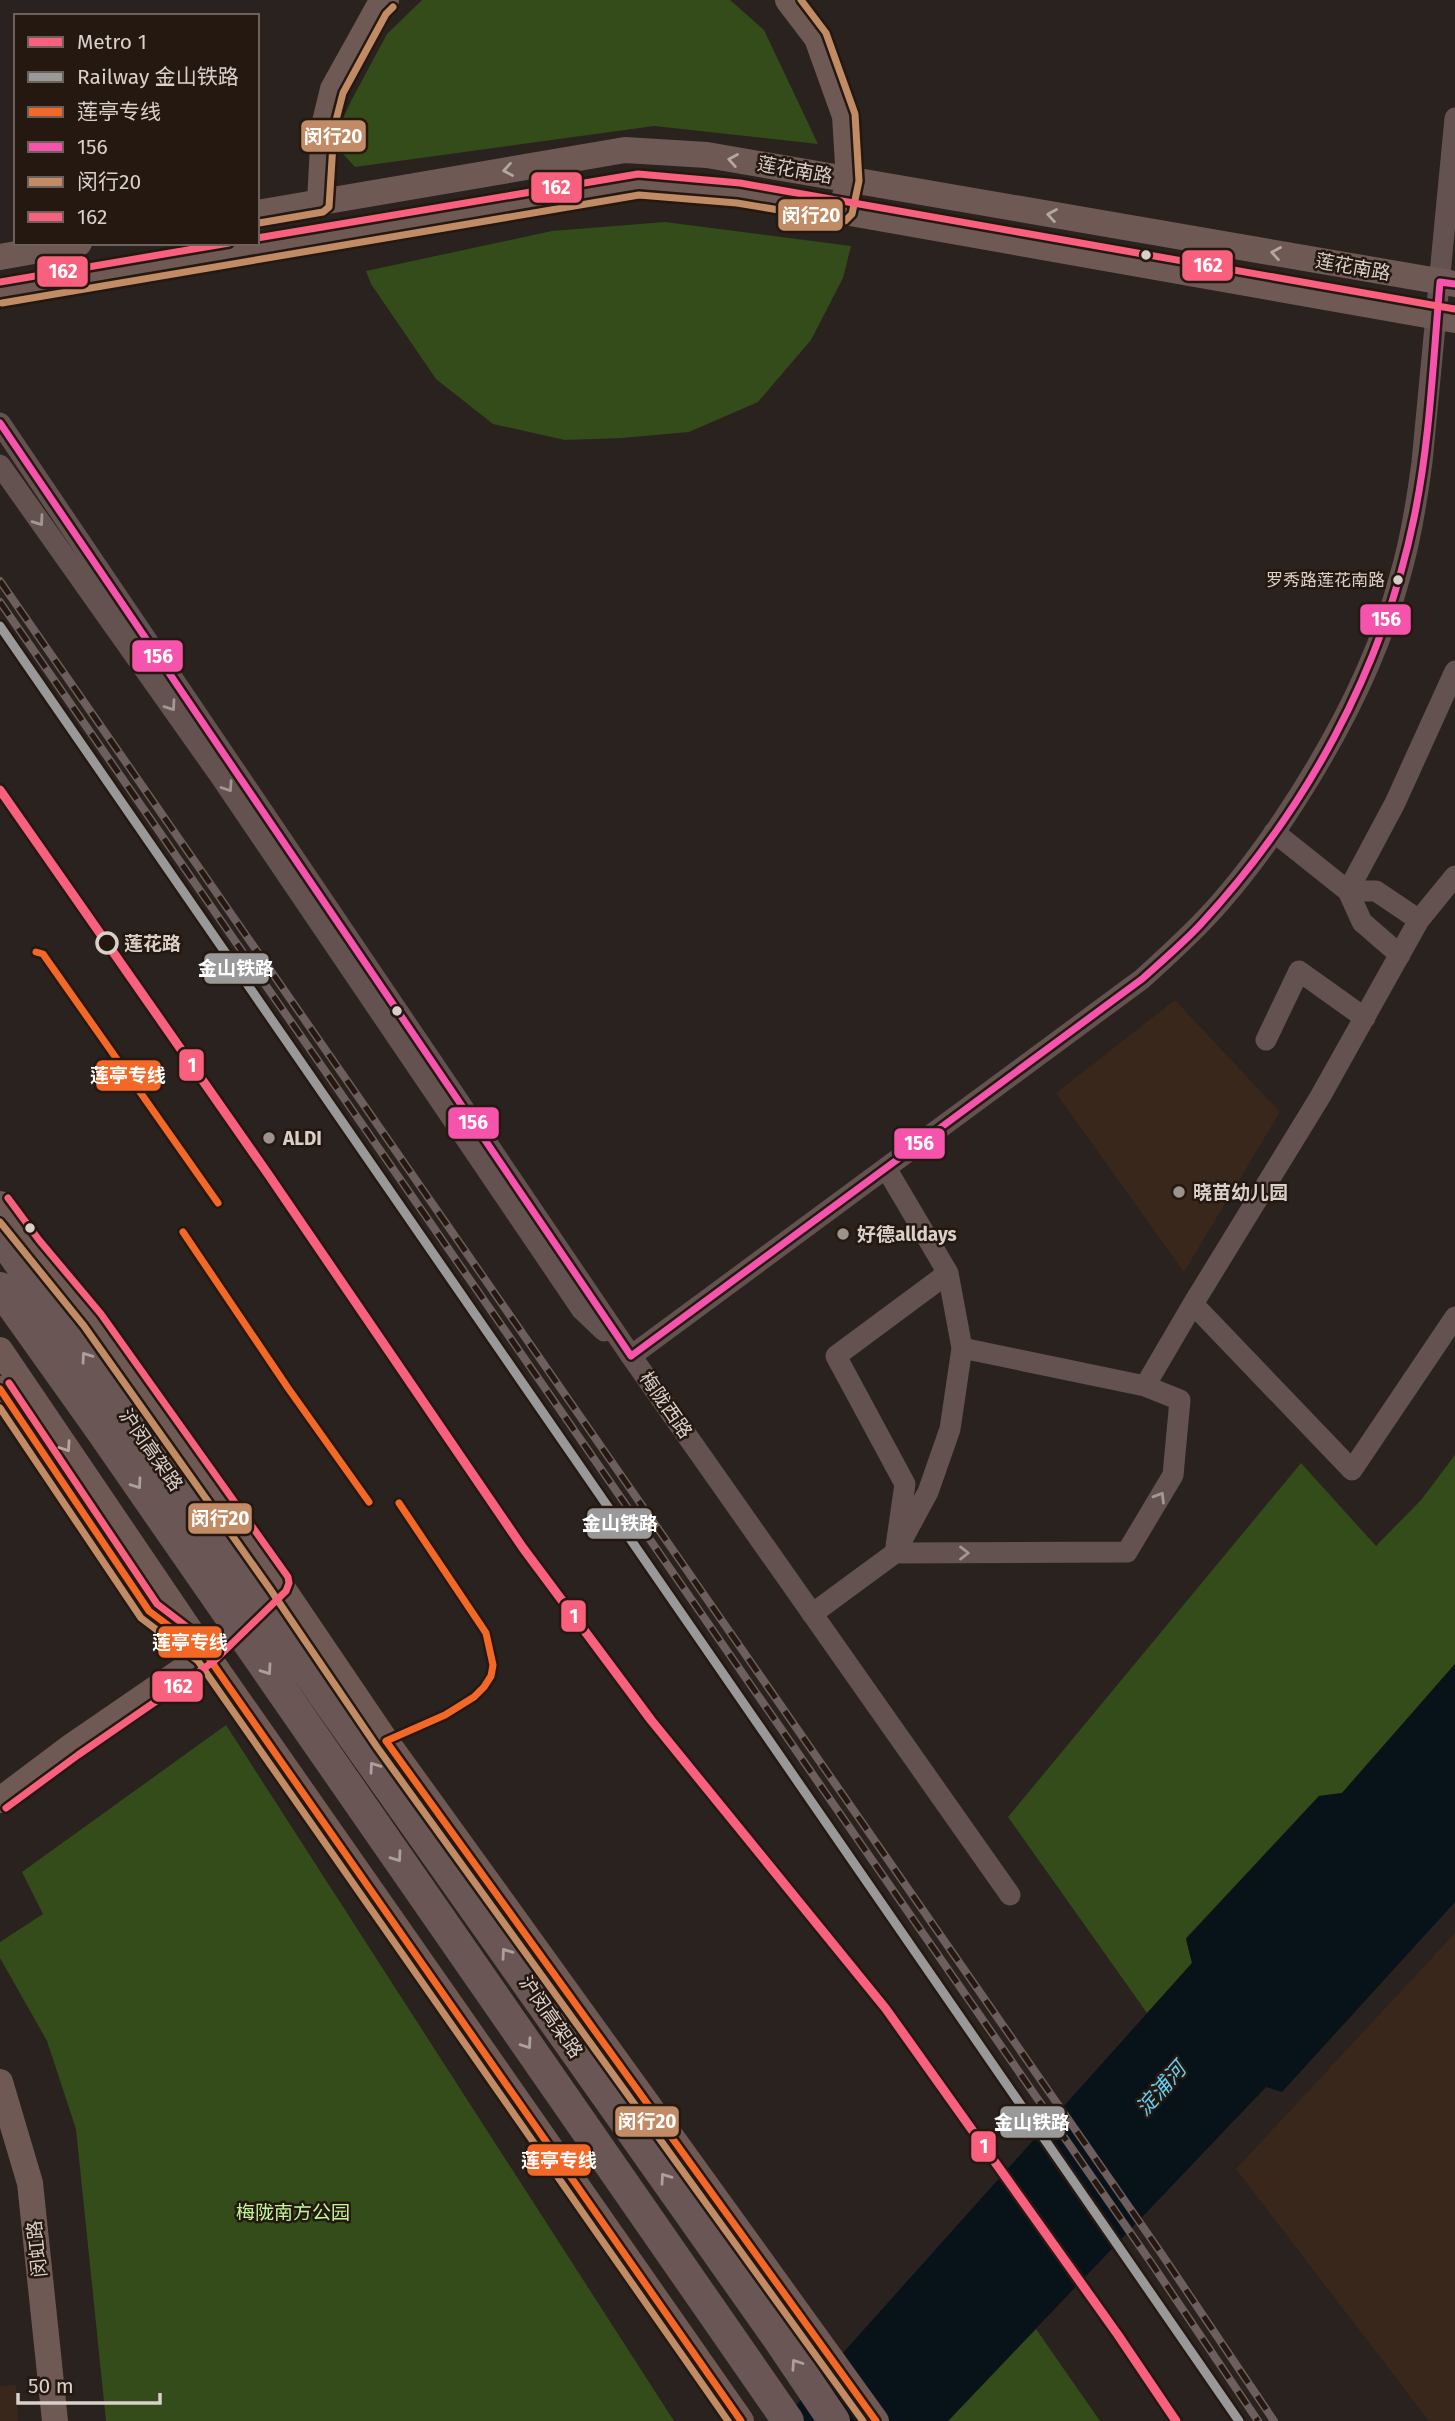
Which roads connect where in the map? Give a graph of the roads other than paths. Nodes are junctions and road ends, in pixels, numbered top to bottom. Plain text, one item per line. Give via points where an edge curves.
1 (386, 0) edge
2 (788, 0) edge
3 (1455, 118) edge
4 (849, 180) junction
5 (320, 202) junction
6 (842, 211) junction
7 (259, 213) edge
8 (68, 245) edge
9 (0, 257) edge
10 (1447, 283) edge
11 (0, 293) edge
12 (1446, 318) edge
13 (0, 423) edge
14 (0, 465) edge
15 (1455, 671) edge
16 (1274, 832) junction
17 (1455, 876) edge
18 (1348, 891) junction
19 (1419, 920) junction
20 (1400, 956) junction
21 (1365, 1018) junction
22 (1266, 1040) dead end
23 (886, 1168) junction
24 (0, 1203) edge
25 (0, 1235) edge
26 (948, 1273) junction
27 (0, 1288) edge
28 (1193, 1304) junction
29 (1455, 1317) edge
30 (962, 1348) junction
31 (0, 1350) edge
32 (631, 1356) junction
33 (1145, 1386) junction
34 (0, 1389) edge
35 (895, 1553) junction
36 (279, 1583) junction
37 (812, 1614) junction
38 (206, 1654) junction
39 (0, 1800) edge
40 (1010, 1895) dead end
41 (0, 2082) edge
42 (55, 2421) edge
43 (741, 2421) edge
44 (788, 2421) edge
45 (834, 2421) edge
46 (876, 2421) edge

1 - 5 main road via 333,89 324,126
2 - 4 main road via 817,38 845,116
3 - 10 street
4 -> 5 main road, 莲花南路 via 707,155 625,150
4 - 6 main road
10 -> 4 main road, 莲花南路
5 - 7 main road, 莲花南路
6 - 11 main road, 莲花南路 via 738,193 639,184
6 - 12 main road, 莲花南路
8 - 9 main road
10 - 12 street
12 - 16 street via 1414,518 1379,642 1311,779
13 - 32 street, 梅陇西路
14 -> 32 street via 220,776 582,1310
15 - 18 street via 1395,803
16 - 18 street
16 - 23 street via 1205,919 1142,979
17 - 19 street
18 - 19 street via 1376,891
18 - 20 street via 1362,922
19 - 20 street
20 - 21 street
21 - 22 street via 1299,971
21 - 28 street
23 - 26 street
23 - 32 street
24 - 36 main road via 92,1320
45 -> 25 highway, 沪闵高架路, bridge
26 - 30 street
26 - 35 street via 836,1356 905,1484
27 -> 44 highway, 沪闵高架路, bridge
28 - 29 street via 1352,1470
28 - 33 street
30 - 33 street
30 - 35 street via 950,1429 928,1492
31 -> 38 main road
32 - 37 street, 梅陇西路
35 -> 33 street via 1127,1552 1173,1475 1180,1400
34 - 38 main road via 149,1611
35 - 37 street
36 - 38 main road
36 - 46 main road via 386,1741
37 - 40 street, 梅陇西路
38 - 39 main road
38 - 43 main road
41 - 42 main road, 闵虹路 via 30,2183

